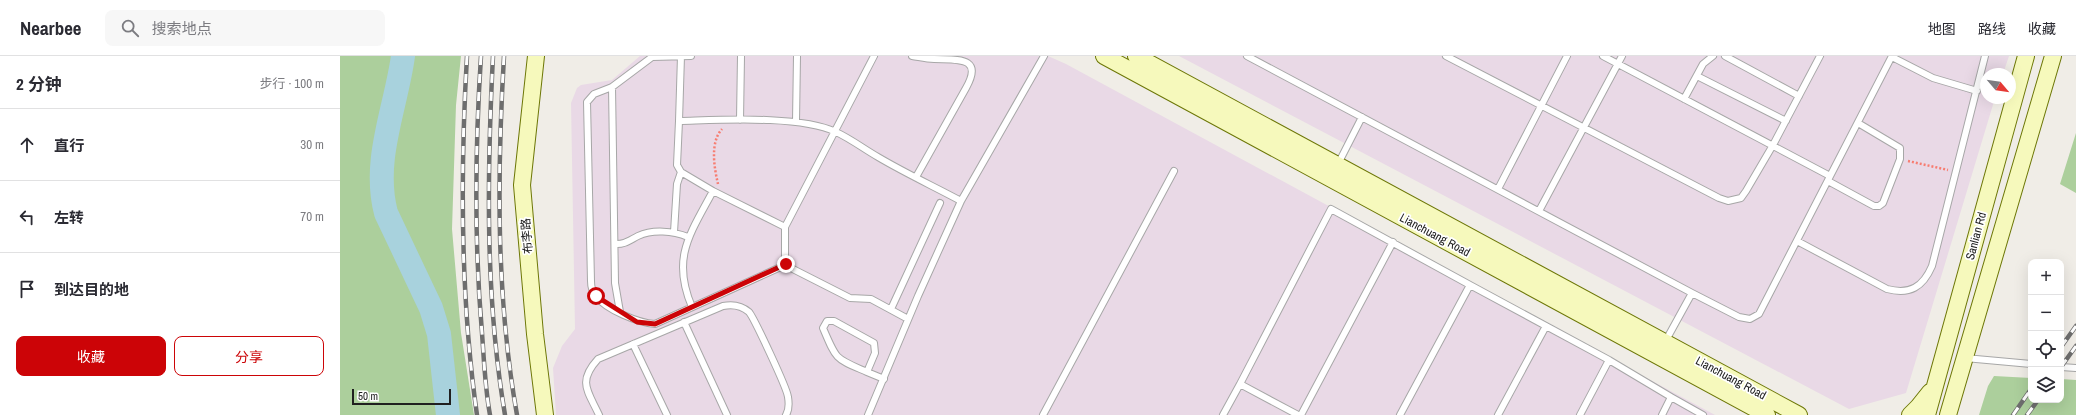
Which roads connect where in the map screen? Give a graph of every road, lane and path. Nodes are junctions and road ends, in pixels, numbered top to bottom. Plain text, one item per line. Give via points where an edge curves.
1 (536, 56) edge
2 (681, 56) edge
3 (691, 56) edge
4 (741, 56) edge
5 (797, 56) edge
6 (874, 56) edge
7 (912, 56) edge
8 (1044, 56) edge
9 (1104, 56) edge
10 (1136, 56) edge
11 (1247, 56) edge
12 (1446, 56) edge
13 (1567, 56) edge
14 (1602, 56) edge
15 (1622, 56) edge
16 (1713, 56) edge
17 (1725, 56) edge
18 (1820, 56) edge
19 (1985, 56) edge
20 (2026, 56) edge
21 (2053, 56) edge
22 (1892, 57) edge
23 (1618, 64) junction
24 (1696, 76) junction
25 (612, 88) junction
26 (1977, 90) junction
27 (1799, 96) junction
28 (1684, 99) junction
29 (1541, 106) junction
30 (1362, 117) junction
31 (737, 120) junction
32 (679, 121) junction
33 (1786, 121) junction
34 (796, 122) junction
35 (1858, 123) junction
36 (1583, 128) junction
37 (836, 132) junction
38 (1773, 145) junction
39 (1900, 159) junction
40 (1174, 171) dead end
41 (681, 172) junction
42 (1334, 172) junction
43 (1956, 172) junction
44 (916, 177) junction
45 (1829, 178) junction
46 (1498, 189) junction
47 (713, 191) junction
48 (723, 196) junction
49 (961, 201) junction
50 (940, 203) dead end
51 (1539, 211) junction
52 (785, 227) junction
53 (674, 232) junction
54 (688, 237) junction
55 (1797, 241) junction
56 (1393, 242) junction
57 (615, 244) junction
58 (786, 264) junction
59 (1470, 285) junction
60 (1692, 293) junction
61 (692, 307) junction
62 (891, 309) junction
63 (620, 312) junction
64 (908, 319) junction
65 (684, 322) junction
66 (1546, 326) junction
67 (1665, 343) junction
68 (633, 344) junction
69 (1965, 358) junction
70 (1609, 360) junction
71 (2028, 364) edge
72 (2064, 367) edge
73 (2076, 368) edge
74 (867, 372) junction
75 (1938, 376) junction
76 (884, 379) junction
77 (1240, 384) junction
78 (1671, 397) junction
79 (545, 415) edge
80 (599, 415) edge
81 (667, 415) edge
82 (727, 415) edge
83 (786, 415) edge
84 (868, 415) edge
85 (1043, 415) edge
86 (1223, 415) edge
87 (1298, 415) edge
88 (1301, 415) edge
89 (1400, 415) edge
90 (1498, 415) edge
91 (1580, 415) edge
92 (1662, 415) edge
93 (1703, 415) edge
94 (1767, 415) edge
95 (1799, 415) edge
96 (1910, 415) edge
97 (1927, 415) edge
98 (1948, 415) edge

1 - 79 street, 布李路 via 522,185
2 - 3 lane
2 - 25 lane via 652,57
2 - 32 lane
4 - 31 lane
5 - 34 lane
6 - 37 lane
7 - 44 lane via 933,59 964,58 969,62 971,70 971,78 966,88
8 - 49 lane
9 - 42 street, Lianchuang Road
10 - 42 street, Lianchuang Road
11 - 30 lane
12 - 29 lane
13 - 29 lane
14 - 23 lane
15 - 23 lane
16 - 24 lane via 1702,64
17 - 27 lane
18 - 27 lane
19 - 26 lane
20 - 75 street, Sanlian Rd
21 - 69 street
22 - 26 lane via 1932,78
22 - 35 lane
23 - 28 lane
23 - 36 lane
24 - 28 lane
24 - 33 lane
25 - 57 lane
25 - 63 lane via 590,97 586,108 591,281 596,296
26 - 43 lane
27 - 33 lane
28 - 38 lane
29 - 36 lane
29 - 46 lane
30 - 42 lane
30 - 46 lane
31 - 32 lane
31 - 34 lane
31 - 48 path via 719,132 716,142 714,164 717,183
32 - 41 lane via 677,165
33 - 38 lane
34 - 37 lane
35 - 39 lane via 1896,144 1900,148
35 - 45 lane
36 - 38 lane via 1728,201 1741,198
36 - 51 lane
37 - 44 lane via 878,158
37 - 52 lane
38 - 45 lane
39 - 43 path
39 - 45 lane via 1886,196 1879,206 1874,206
40 - 85 lane
41 - 47 lane
41 - 53 lane via 677,184
42 - 67 street, Lianchuang Road
42 - 94 street, Lianchuang Road
43 - 55 lane via 1932,266 1927,278 1910,290 1898,292 1888,289
44 - 49 lane
45 - 55 lane
46 - 51 lane
47 - 48 lane
47 - 54 lane
48 - 52 lane
49 - 64 lane
50 - 62 lane
51 - 60 lane
52 - 58 lane
53 - 54 lane
53 - 57 lane via 647,233 626,243
54 - 61 lane via 682,275 684,290
55 - 60 lane via 1759,314 1750,319 1740,317
56 - 59 lane
56 - 77 lane via 1331,209
56 - 88 lane
57 - 63 lane via 615,283
58 - 61 lane
58 - 62 lane via 850,298 871,299
59 - 66 lane
59 - 89 lane
60 - 67 lane
61 - 63 lane via 655,324 637,322
62 - 64 lane
64 - 76 lane
65 - 68 lane
65 - 82 lane
65 - 83 lane via 723,306 740,306 748,312 788,396 789,410
66 - 70 lane
66 - 90 lane
67 - 95 street, Lianchuang Road
68 - 80 lane via 598,359 587,374 585,385
68 - 81 lane
69 - 71 lane
69 - 98 street
70 - 78 lane
70 - 91 lane
72 - 73 lane
74 - 74 lane via 875,353 874,343 834,321 827,321 824,328 834,355
74 - 76 lane
75 - 96 street via 1928,394
75 - 97 street, Sanlian Rd
76 - 84 lane
77 - 86 lane
77 - 87 lane
78 - 92 lane
78 - 93 lane

